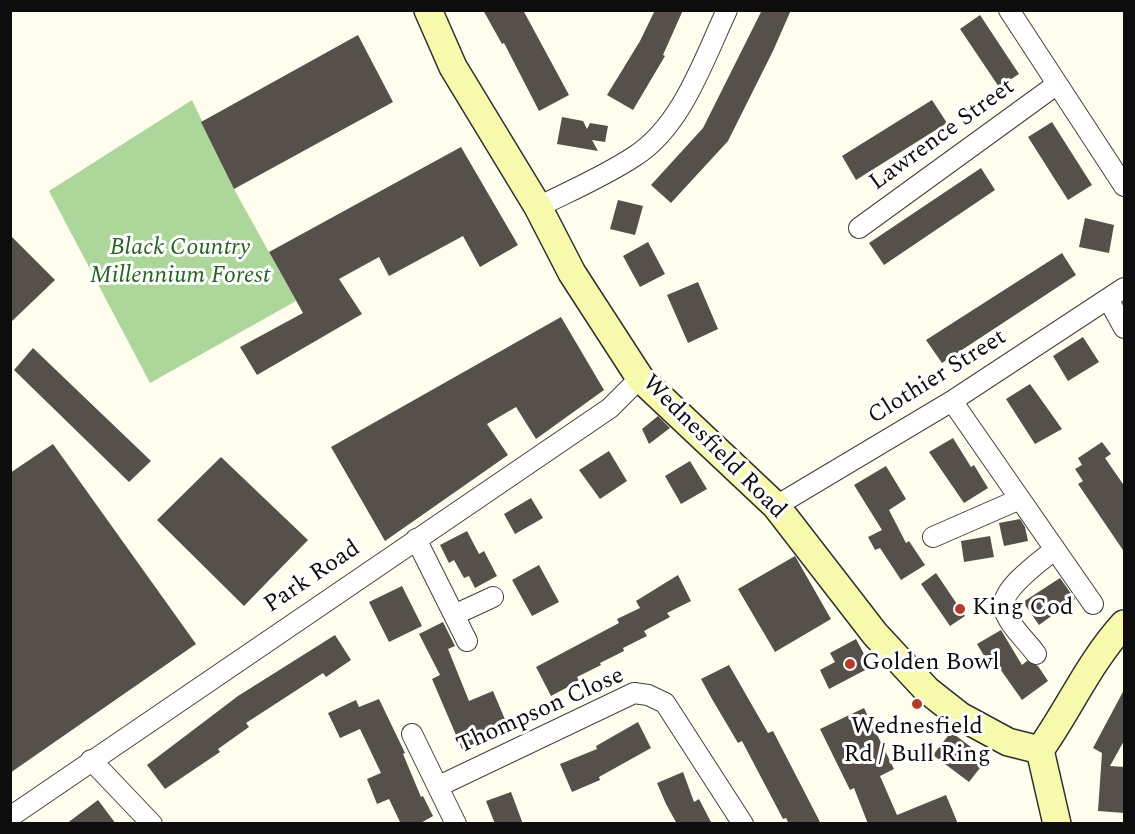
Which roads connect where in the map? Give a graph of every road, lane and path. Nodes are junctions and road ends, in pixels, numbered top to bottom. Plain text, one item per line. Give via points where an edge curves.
1 (429, 10) edge
2 (727, 10) edge
3 (1010, 10) edge
4 (1056, 85) junction
5 (1125, 186) edge
6 (538, 207) junction
7 (859, 228) dead end
8 (1116, 293) edge
9 (1125, 328) edge
10 (640, 378) junction
11 (952, 401) junction
12 (1020, 499) junction
13 (776, 506) junction
14 (933, 537) dead end
15 (416, 539) junction
16 (1055, 549) junction
17 (493, 597) dead end
18 (1093, 604) dead end
19 (454, 615) junction
20 (1125, 624) edge
21 (466, 641) dead end
22 (1036, 654) dead end
23 (412, 734) dead end
24 (1040, 750) junction
25 (92, 760) junction
26 (439, 786) junction
27 (10, 817) edge
28 (152, 824) edge
29 (456, 824) edge
30 (742, 824) edge
31 (1057, 824) edge

1 - 6 main road, Wednesfield Road via 453,68
2 - 6 street via 666,128 636,155
3 - 4 street
4 - 5 street
4 - 7 street, Lawrence Street
6 - 10 main road, Wednesfield Road via 572,273
8 - 9 street
8 - 11 street, Clothier Street
10 - 13 main road, Wednesfield Road
10 - 15 street, Park Road via 610,408
11 - 12 street
11 - 13 street, Clothier Street
12 - 14 street
12 - 16 street
13 - 24 main road, Wednesfield Road via 875,634 927,690 960,716 998,736
15 - 19 street
15 - 25 street, Park Road
16 - 18 street
16 - 22 street via 1008,590 1004,601 1006,614
17 - 19 street
19 - 21 street
20 - 24 main road via 1099,654
23 - 26 street
24 - 31 main road
25 - 27 street, Park Road
25 - 28 street
26 - 29 street
26 - 30 street, Thompson Close via 634,693 665,703

